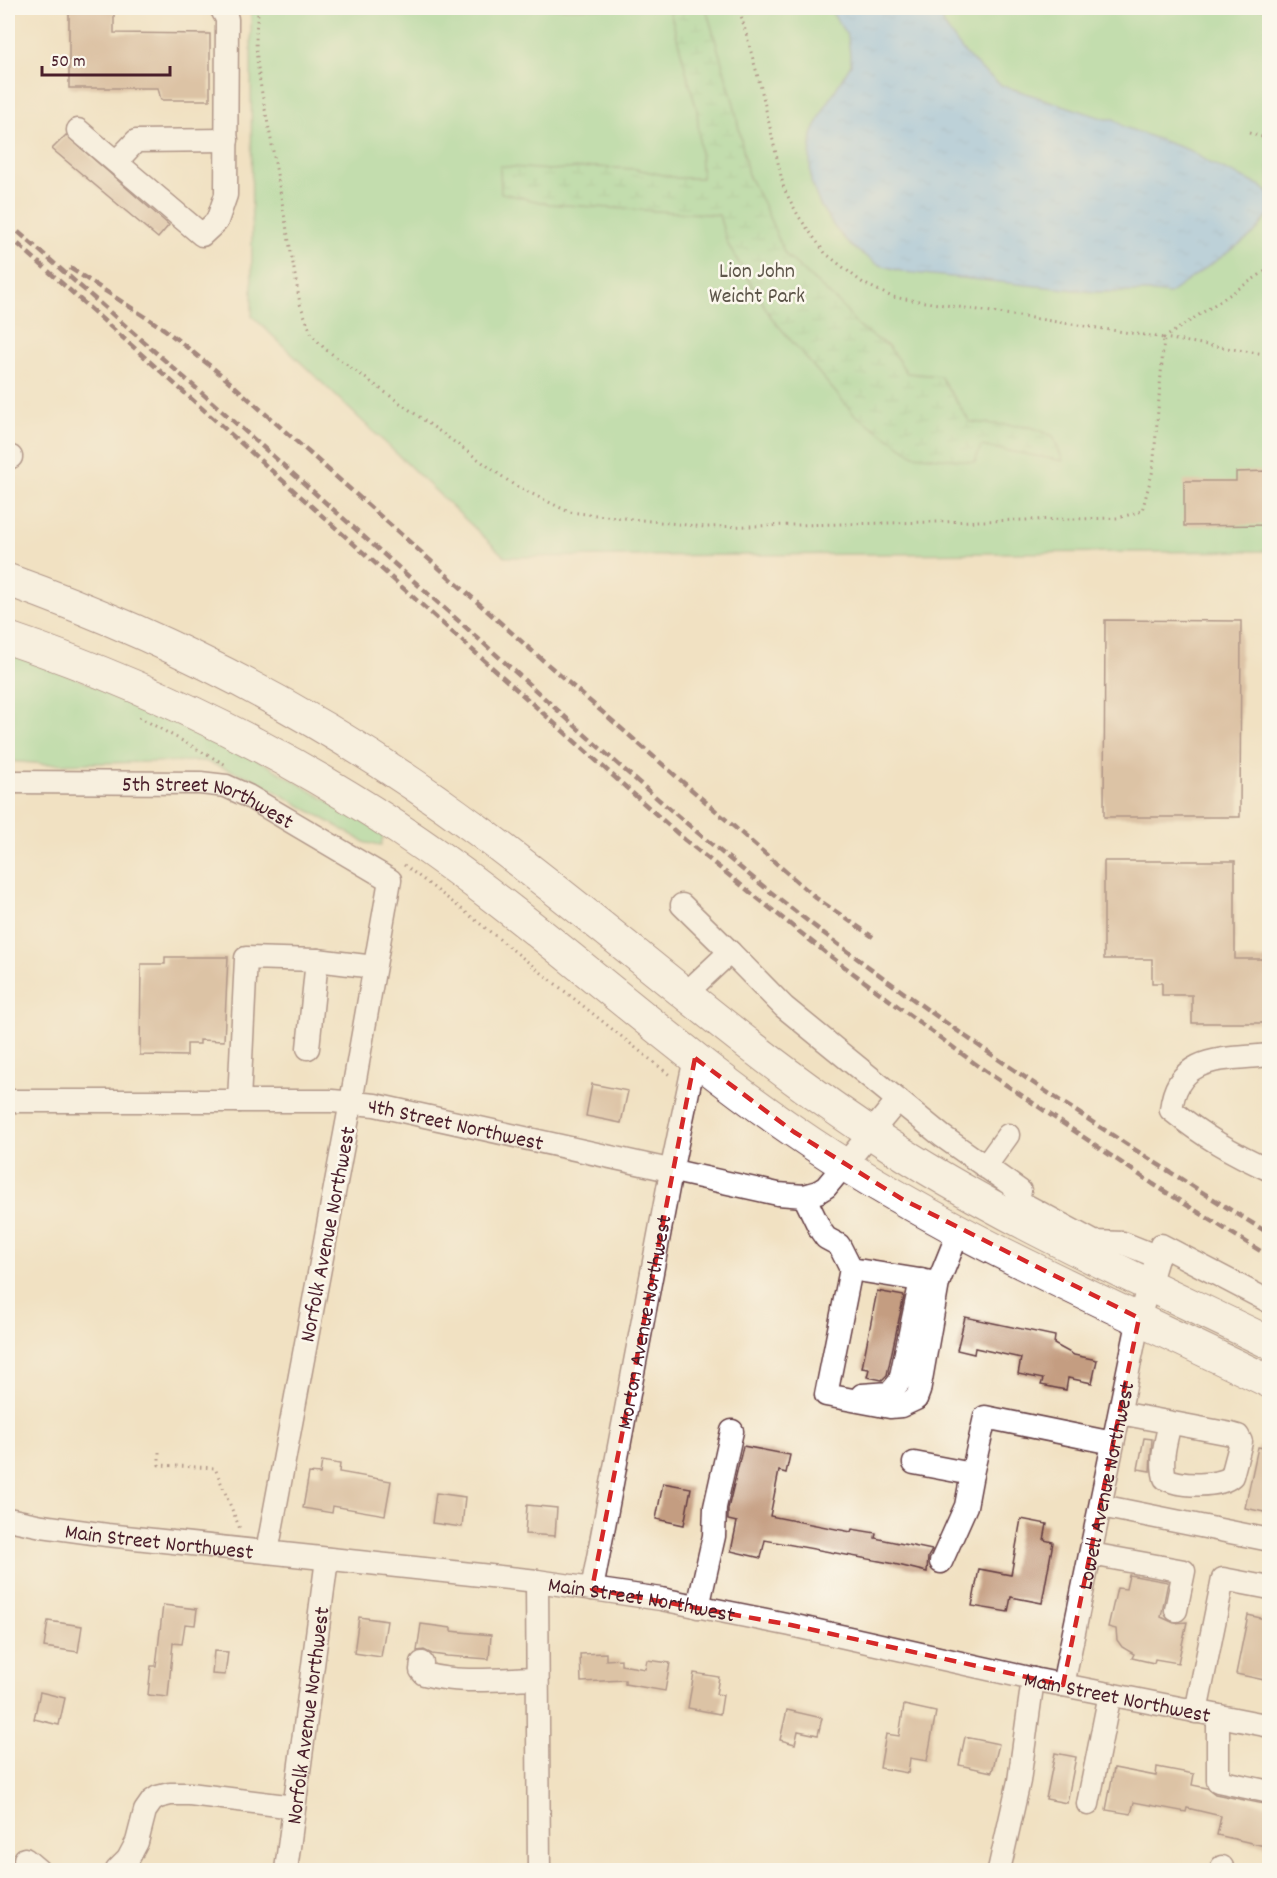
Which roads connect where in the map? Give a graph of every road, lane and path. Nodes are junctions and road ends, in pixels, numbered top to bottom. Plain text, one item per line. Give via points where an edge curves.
1 (221, 8) edge
2 (259, 8) edge
3 (739, 8) edge
4 (78, 130) dead end
5 (1249, 133) dead end
6 (1269, 139) edge
7 (227, 140) junction
8 (116, 162) junction
9 (1269, 268) edge
10 (1164, 338) junction
11 (1269, 355) edge
12 (8, 580) edge
13 (8, 638) edge
14 (8, 782) edge
15 (390, 880) joint
16 (682, 905) dead end
17 (730, 952) junction
18 (317, 960) junction
19 (374, 967) junction
20 (684, 994) junction
21 (308, 1048) dead end
22 (1269, 1055) edge
23 (695, 1058) junction
24 (898, 1100) junction
25 (8, 1101) edge
26 (239, 1101) junction
27 (351, 1102) junction
28 (871, 1133) junction
29 (1008, 1135) dead end
30 (958, 1148) junction
31 (844, 1165) junction
32 (986, 1167) junction
33 (1269, 1170) edge
34 (671, 1172) junction
35 (940, 1176) junction
36 (804, 1196) junction
37 (1012, 1207) junction
38 (959, 1231) junction
39 (851, 1269) junction
40 (1154, 1271) junction
41 (929, 1282) junction
42 (1269, 1302) edge
43 (1139, 1318) junction
44 (1269, 1343) edge
45 (1269, 1382) edge
46 (1120, 1413) junction
47 (1170, 1423) junction
48 (732, 1431) dead end
49 (1113, 1443) junction
50 (159, 1452) dead end
51 (914, 1463) dead end
52 (972, 1474) junction
53 (1101, 1506) junction
54 (8, 1519) edge
55 (1269, 1540) edge
56 (258, 1551) junction
57 (1091, 1554) junction
58 (327, 1559) junction
59 (941, 1562) dead end
60 (537, 1581) junction
61 (1269, 1588) edge
62 (592, 1589) junction
63 (698, 1607) junction
64 (1176, 1610) dead end
65 (422, 1663) dead end
66 (537, 1678) junction
67 (1033, 1679) junction
68 (1063, 1685) junction
69 (1110, 1694) junction
70 (1196, 1712) junction
71 (1218, 1716) junction
72 (1269, 1726) edge
73 (1269, 1792) edge
74 (1088, 1804) dead end
75 (294, 1807) junction
76 (122, 1865) edge
77 (286, 1870) edge
78 (538, 1870) edge
79 (999, 1870) edge

1 - 7 street via 227,19
2 - 10 path via 256,51 265,109 300,304 312,334 325,349 514,485 569,512 705,527 1126,516 1142,511 1153,470
3 - 10 path via 784,189 825,254 863,283 892,297
4 - 8 street
5 - 6 path
7 - 8 street via 136,141
7 - 8 street via 226,195 218,221 202,235
9 - 10 path
10 - 11 path
12 - 20 highway via 167,644 265,692 334,733 477,829
13 - 23 highway via 77,663 222,727 365,807 483,888
14 - 15 street, 5th Street Northwest via 226,786
15 - 19 street, Norfolk Avenue Northwest
16 - 17 street
17 - 20 street
17 - 24 street via 784,1008
18 - 19 street
18 - 21 street
18 - 26 street via 246,958
19 - 27 street, Norfolk Avenue Northwest
20 - 28 highway
22 - 33 street via 1200,1063 1182,1076 1172,1094 1171,1110 1195,1130
23 - 31 highway
23 - 34 street, Morton Avenue Northwest
24 - 28 street
24 - 30 street
25 - 26 street, 4th Street Northwest
26 - 27 street, 4th Street Northwest
27 - 34 street, 4th Street Northwest
27 - 56 street, Norfolk Avenue Northwest
28 - 31 street
28 - 35 highway
29 - 32 street
30 - 32 street
30 - 35 street
31 - 36 street via 826,1187
31 - 38 highway
32 - 37 street via 1020,1191
34 - 36 street, 4th Street Northwest
34 - 62 street, Morton Avenue Northwest
35 - 37 highway
36 - 39 street via 821,1231 839,1245
37 - 40 highway via 1081,1252
38 - 41 street
38 - 43 highway
39 - 41 street
39 - 41 street via 826,1395 846,1398 890,1393 900,1381
40 - 42 street via 1161,1245
40 - 43 street, Lowell Avenue Northwest
40 - 44 highway
43 - 45 highway
43 - 46 street, Lowell Avenue Northwest
46 - 47 street
46 - 49 street, Lowell Avenue Northwest
47 - 47 street via 1238,1436 1241,1442 1234,1471 1227,1481 1176,1484 1165,1478 1162,1467
48 - 63 street
49 - 52 street via 985,1417
49 - 53 street, Lowell Avenue Northwest
50 - 56 path via 159,1465 214,1468
51 - 52 street
52 - 59 street via 966,1506
53 - 55 street
53 - 57 street, Lowell Avenue Northwest
54 - 56 street, Main Street Northwest via 42,1527
56 - 58 street, Main Street Northwest
57 - 64 street via 1184,1571
57 - 68 street, Lowell Avenue Northwest
58 - 60 street, Main Street Northwest
58 - 75 street, Norfolk Avenue Northwest
60 - 62 street, Main Street Northwest
60 - 66 street
61 - 70 street via 1223,1579
62 - 63 street, Main Street Northwest
63 - 67 street, Main Street Northwest
65 - 66 street via 424,1674 440,1678
66 - 78 street
67 - 68 street, Main Street Northwest
67 - 79 street via 1018,1781
68 - 69 street, Main Street Northwest
69 - 70 street, Main Street Northwest
69 - 74 street
70 - 71 street, Main Street Northwest
71 - 72 street, Main Street Northwest
71 - 73 street via 1218,1781
75 - 76 street via 190,1794 159,1797 145,1811 136,1842
75 - 77 street, Norfolk Avenue Northwest

